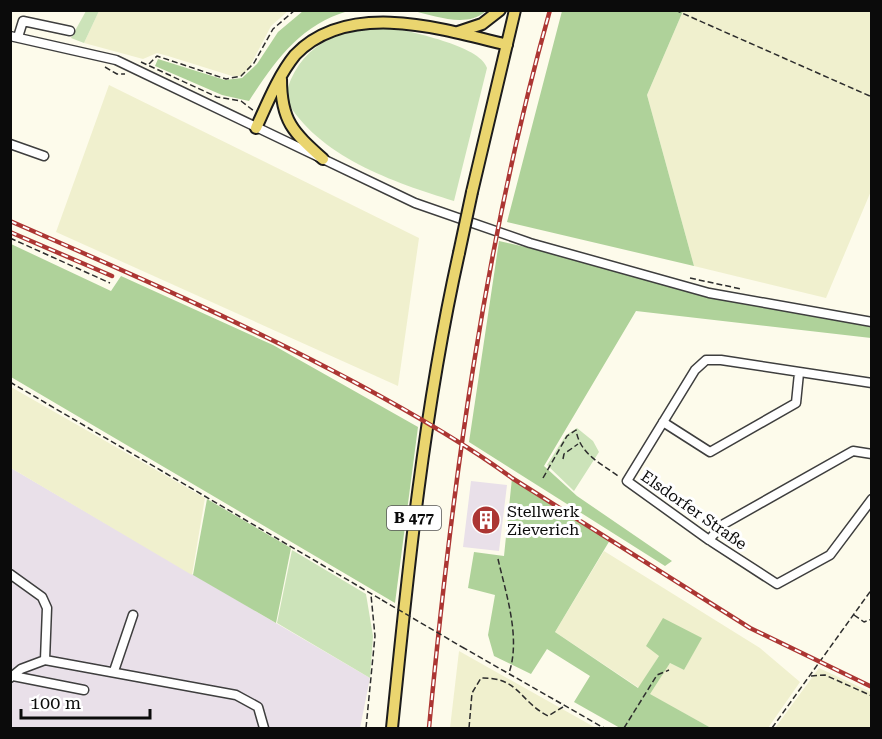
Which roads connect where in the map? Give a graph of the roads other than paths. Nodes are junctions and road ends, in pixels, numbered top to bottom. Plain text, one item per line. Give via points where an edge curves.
1 (500, 10) edge
2 (515, 10) edge
3 (69, 31) dead end
4 (457, 32) junction
5 (14, 36) edge
6 (507, 45) junction
7 (281, 78) junction
8 (256, 128) junction
9 (10, 144) edge
10 (44, 156) dead end
11 (323, 159) junction
12 (872, 322) edge
13 (799, 373) junction
14 (872, 383) edge
15 (663, 423) junction
16 (872, 454) edge
17 (872, 499) edge
18 (708, 540) junction
19 (10, 574) edge
20 (133, 615) dead end
21 (45, 660) junction
22 (114, 671) junction
23 (12, 677) edge
24 (84, 690) dead end
25 (264, 729) edge
26 (392, 729) edge

1 - 4 main road via 482,24
2 - 6 main road, B 477
3 - 5 street via 23,21
4 - 6 main road
4 - 7 main road via 387,16 359,17 330,27 309,42 295,54
5 - 8 street via 116,60
6 - 26 main road, B 477, bridge via 439,351 415,503
7 - 8 main road
7 - 11 main road via 286,119
8 - 11 street
9 - 10 street
11 - 12 street via 415,203 530,243 709,293
13 - 14 street, Elsdorfer Straße
13 - 15 street, Elsdorfer Straße via 706,360 695,370
13 - 15 street via 796,403 710,452
15 - 18 street, Elsdorfer Straße via 627,481
16 - 18 street via 853,451 722,525
17 - 18 street, Elsdorfer Straße via 830,555 782,583 774,583
19 - 21 street via 42,597 47,608
20 - 22 street
21 - 22 street
21 - 23 street
22 - 25 street via 236,695 258,706
23 - 24 street

